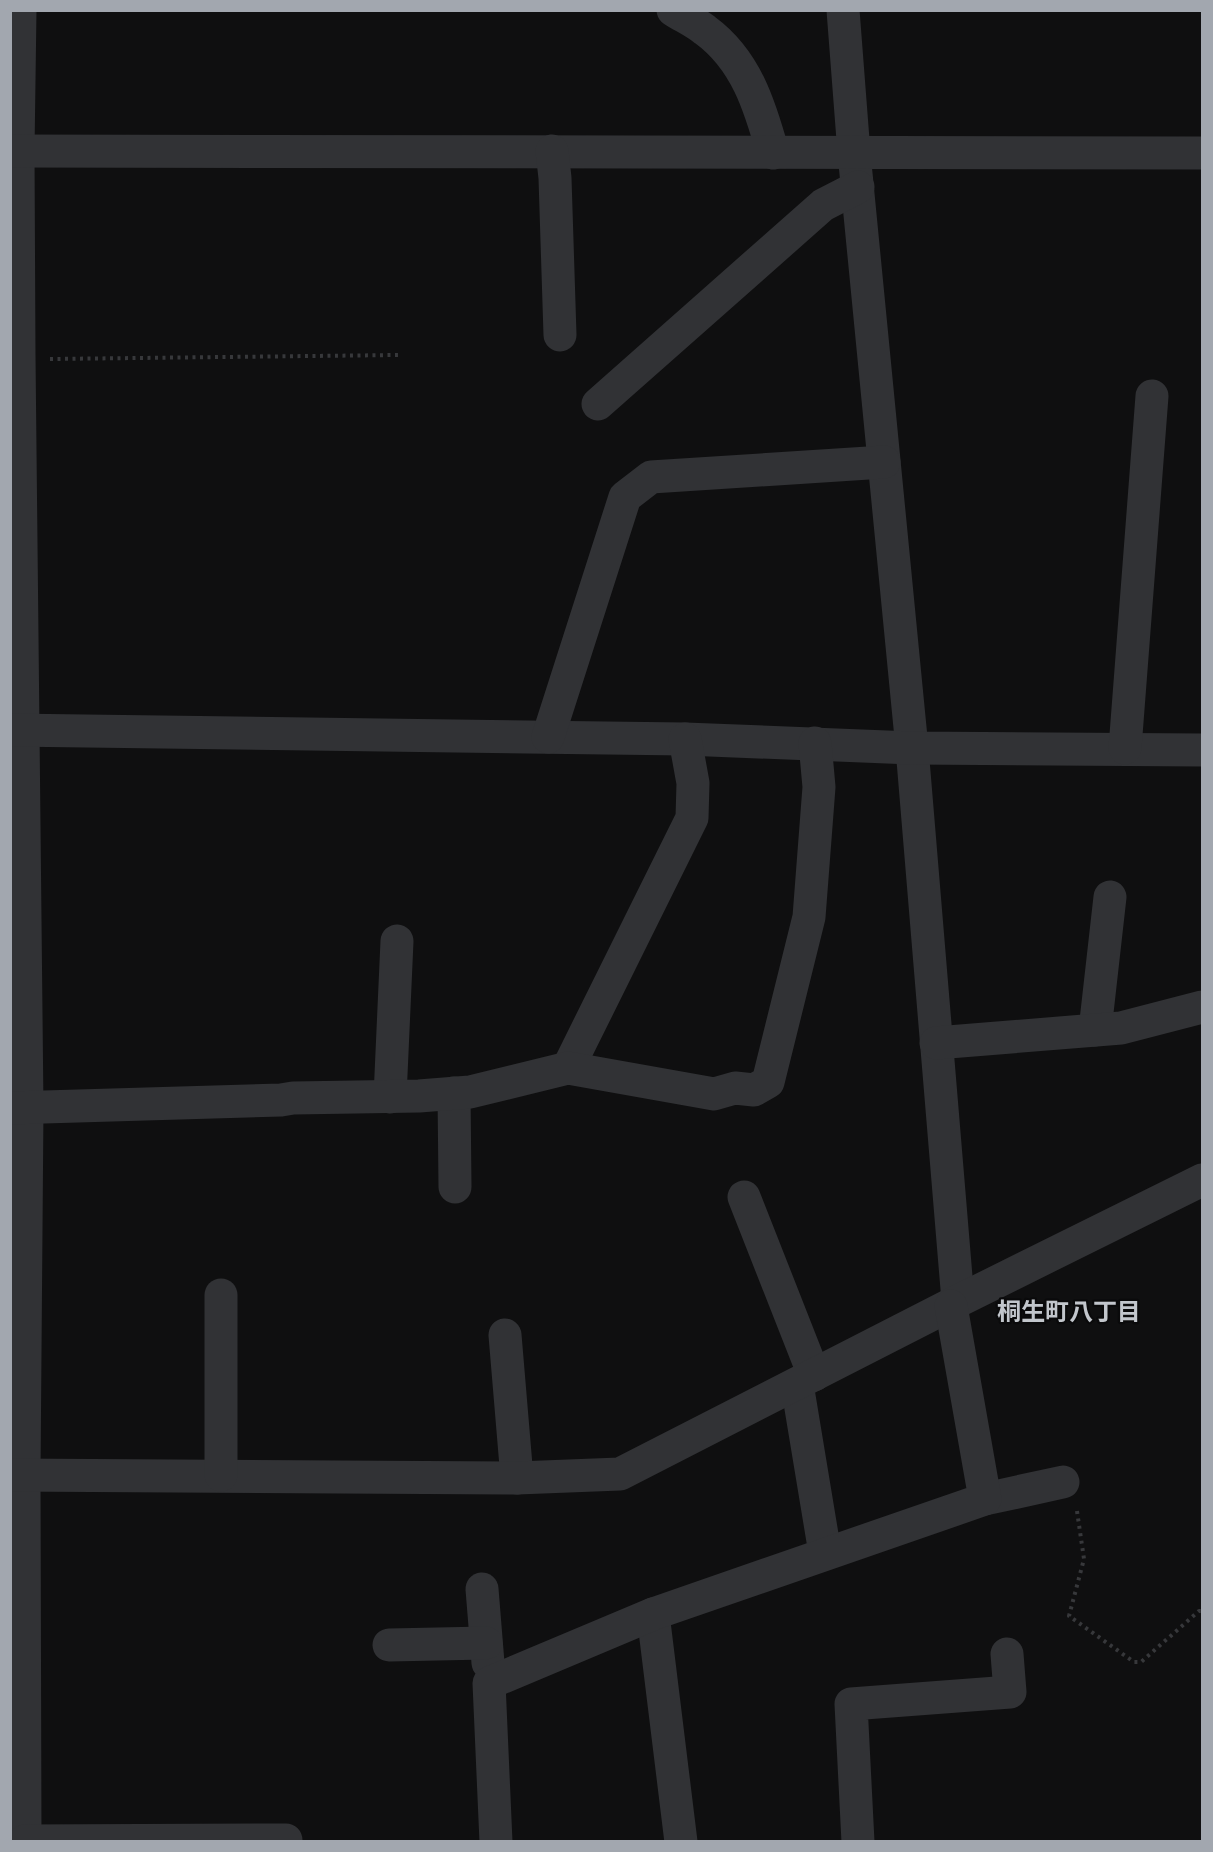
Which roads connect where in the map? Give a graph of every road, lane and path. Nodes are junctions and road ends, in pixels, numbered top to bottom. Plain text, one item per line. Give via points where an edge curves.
1 (20, 10) edge
2 (674, 10) edge
3 (843, 10) edge
4 (14, 151) edge
5 (552, 151) junction
6 (773, 153) junction
7 (854, 153) junction
8 (1203, 153) edge
9 (858, 187) junction
10 (560, 335) dead end
11 (398, 355) dead end
12 (16, 356) edge
13 (1152, 396) dead end
14 (598, 404) dead end
15 (884, 462) junction
16 (16, 730) edge
17 (548, 737) junction
18 (685, 739) junction
19 (816, 743) junction
20 (912, 748) junction
21 (1125, 748) junction
22 (1203, 750) edge
23 (1110, 897) dead end
24 (397, 941) dead end
25 (1203, 1007) edge
26 (1095, 1030) junction
27 (936, 1043) junction
28 (568, 1068) junction
29 (454, 1093) junction
30 (390, 1097) junction
31 (19, 1108) edge
32 (1203, 1180) edge
33 (455, 1187) dead end
34 (744, 1197) dead end
35 (221, 1295) dead end
36 (954, 1304) junction
37 (505, 1335) dead end
38 (806, 1380) junction
39 (17, 1474) edge
40 (221, 1475) junction
41 (518, 1478) junction
42 (1063, 1482) joint
43 (985, 1499) junction
44 (825, 1553) junction
45 (482, 1588) dead end
46 (1203, 1611) edge
47 (653, 1614) junction
48 (486, 1643) junction
49 (389, 1645) dead end
50 (1007, 1653) dead end
51 (489, 1683) junction
52 (22, 1838) edge
53 (286, 1840) dead end
54 (496, 1842) edge
55 (681, 1842) edge
56 (858, 1842) edge

1 - 4 street
2 - 6 street via 718,40 745,75 763,116
3 - 7 street
4 - 5 street
4 - 12 street
5 - 6 street
5 - 10 street
6 - 7 street
7 - 8 street
7 - 9 street
9 - 14 street via 823,205
9 - 15 street
11 - 12 path
12 - 16 street
13 - 21 street
15 - 17 street via 651,477 625,498
15 - 20 street
16 - 17 street
16 - 31 street
17 - 18 street
18 - 19 street
18 - 28 street via 693,783 692,818
19 - 20 street
19 - 28 street via 819,787 809,916 768,1082 754,1090 735,1088 714,1094
20 - 21 street
20 - 27 street
21 - 22 street
23 - 26 street
24 - 30 street
25 - 26 street via 1121,1028
26 - 27 street
27 - 36 street
28 - 29 street
29 - 30 street
29 - 33 street
30 - 31 street
31 - 39 street
32 - 36 street
34 - 38 street
35 - 40 street
36 - 38 street
36 - 43 street
37 - 41 street
38 - 41 street via 620,1474
38 - 44 street
39 - 40 street
39 - 52 street
40 - 41 street
42 - 43 street
42 - 46 path via 1072,1481 1084,1559 1069,1616 1134,1662 1141,1662
43 - 44 street
44 - 47 street
45 - 48 street
47 - 51 street
47 - 55 street
48 - 49 street
48 - 51 street
50 - 56 street via 1010,1692 851,1704
51 - 54 street
52 - 53 street

